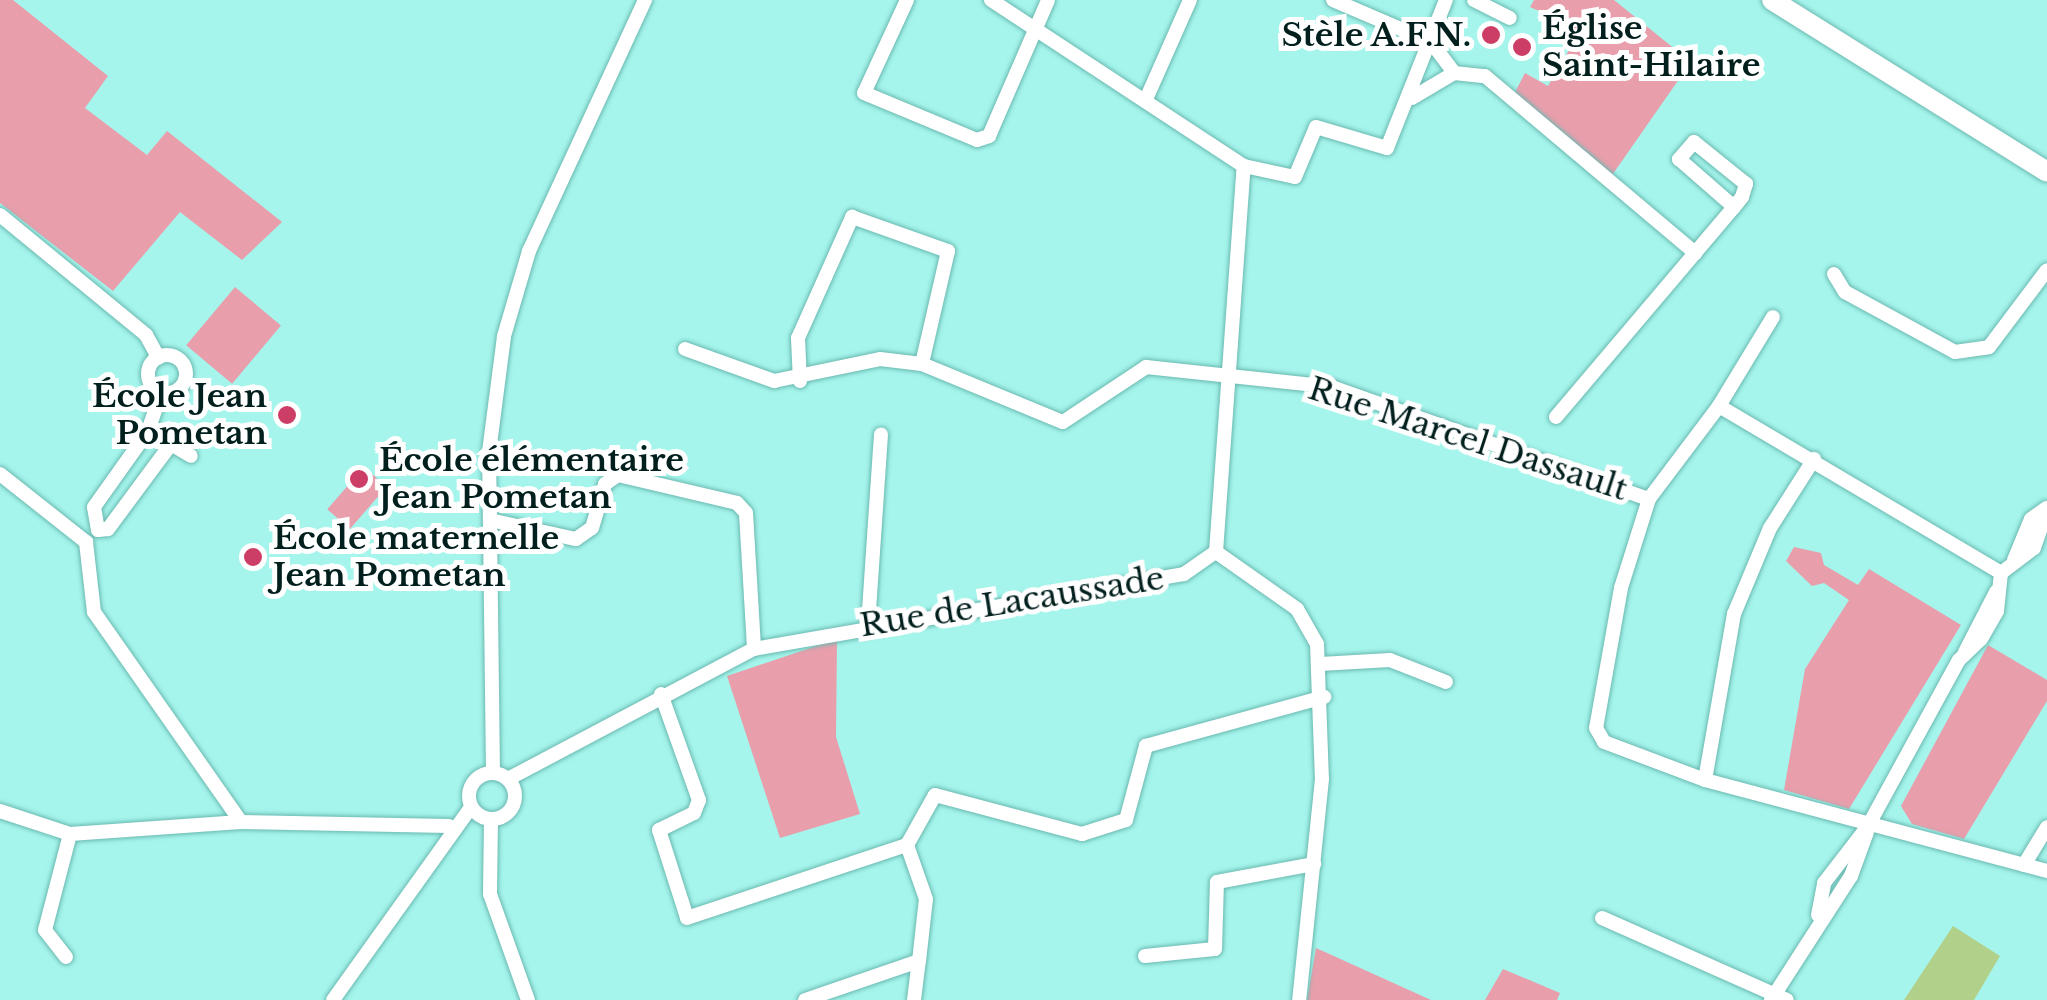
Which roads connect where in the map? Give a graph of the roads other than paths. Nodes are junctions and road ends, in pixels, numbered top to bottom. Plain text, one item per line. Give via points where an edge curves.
1 (645, 0) edge
2 (907, 0) edge
3 (992, 0) edge
4 (1048, 0) edge
5 (1190, 0) edge
6 (1333, 0) edge
7 (1446, 0) edge
8 (1474, 0) edge
9 (1772, 0) edge
10 (1510, 18) dead end
11 (1037, 26) junction
12 (1432, 42) junction
13 (1454, 73) junction
14 (1148, 97) junction
15 (1411, 98) junction
16 (1244, 166) junction
17 (2047, 172) edge
18 (1734, 207) junction
19 (0, 215) edge
20 (1695, 253) junction
21 (2047, 270) edge
22 (1834, 274) dead end
23 (1773, 317) dead end
24 (685, 349) dead end
25 (158, 358) junction
26 (922, 364) junction
27 (1228, 373) junction
28 (800, 380) junction
29 (162, 393) junction
30 (1720, 406) junction
31 (1556, 417) dead end
32 (151, 426) junction
33 (881, 434) dead end
34 (171, 444) junction
35 (191, 456) dead end
36 (1814, 459) junction
37 (0, 474) edge
38 (1650, 499) junction
39 (2047, 510) edge
40 (490, 520) junction
41 (1216, 552) junction
42 (2001, 573) junction
43 (868, 625) junction
44 (754, 649) junction
45 (1320, 664) junction
46 (1446, 682) dead end
47 (661, 694) junction
48 (1324, 697) junction
49 (492, 772) junction
50 (508, 779) junction
51 (1706, 780) junction
52 (471, 807) junction
53 (0, 811) edge
54 (490, 820) junction
55 (240, 822) junction
56 (449, 826) junction
57 (1868, 826) junction
58 (2047, 827) edge
59 (70, 834) junction
60 (908, 845) junction
61 (1314, 864) junction
62 (2024, 865) junction
63 (2047, 871) edge
64 (1602, 918) dead end
65 (1145, 956) dead end
66 (66, 957) dead end
67 (919, 961) junction
68 (1777, 998) edge
69 (333, 1000) edge
70 (528, 1000) edge
71 (805, 1000) edge
72 (914, 1000) edge
73 (1299, 1000) edge

1 - 40 street via 529,251 504,336
2 - 11 street via 864,93 968,138 989,136
3 - 11 street
4 - 11 street
5 - 14 street
6 - 12 street
7 - 12 street
8 - 10 street
9 - 17 main road
11 - 14 street
12 - 13 street
12 - 15 street
13 - 15 street
13 - 20 street via 1485,76
14 - 16 street
15 - 16 street via 1388,148 1316,126 1294,177
16 - 27 street
18 - 18 street via 1746,184 1694,142 1679,159
18 - 20 street
19 - 25 street via 146,335
20 - 31 street
21 - 22 street via 1989,348 1955,352 1845,292
23 - 30 street
24 - 28 street via 774,381
25 - 29 street via 146,374
25 - 29 street via 174,356 186,372 175,392
26 - 27 street, Rue Marcel Dassault via 1062,422 1146,366
26 - 28 street via 880,359
26 - 28 street via 948,251 852,217 798,338
27 - 38 street, Rue Marcel Dassault via 1332,387
27 - 41 street
29 - 32 street
30 - 36 street
30 - 38 street
32 - 34 street
32 - 34 street via 94,507 93,527 108,529
33 - 43 street
34 - 35 street
36 - 42 street
36 - 51 street via 1770,528 1734,614
37 - 55 street via 86,542 94,612
38 - 51 street via 1621,588 1596,728 1604,742
39 - 42 street via 2032,520
40 - 44 street via 576,538 592,528 605,484 618,474 737,504 746,513
40 - 49 street
41 - 43 street, Rue de Lacaussade via 1184,574
41 - 45 street via 1297,609
42 - 57 street via 1966,652
43 - 44 street, Rue de Lacaussade
44 - 47 street, Rue de Lacaussade
45 - 46 street via 1390,660
45 - 48 street
47 - 50 street, Rue de Lacaussade
47 - 60 street via 698,800 694,813 659,830 687,918
48 - 60 street via 1146,746 1126,820 1082,834 934,795
48 - 61 street
49 - 50 street
49 - 52 street via 473,782
50 - 54 street via 514,805
51 - 57 street
52 - 54 street
52 - 56 street
53 - 59 street
54 - 70 street via 490,894
55 - 56 street
55 - 59 street
56 - 69 street
57 - 62 street
57 - 68 street via 1824,883 1818,915
58 - 62 street
59 - 66 street via 45,930
60 - 67 street via 926,899
61 - 65 street via 1217,882 1215,949
61 - 73 street
62 - 63 street
64 - 68 street
67 - 71 street
67 - 72 street

